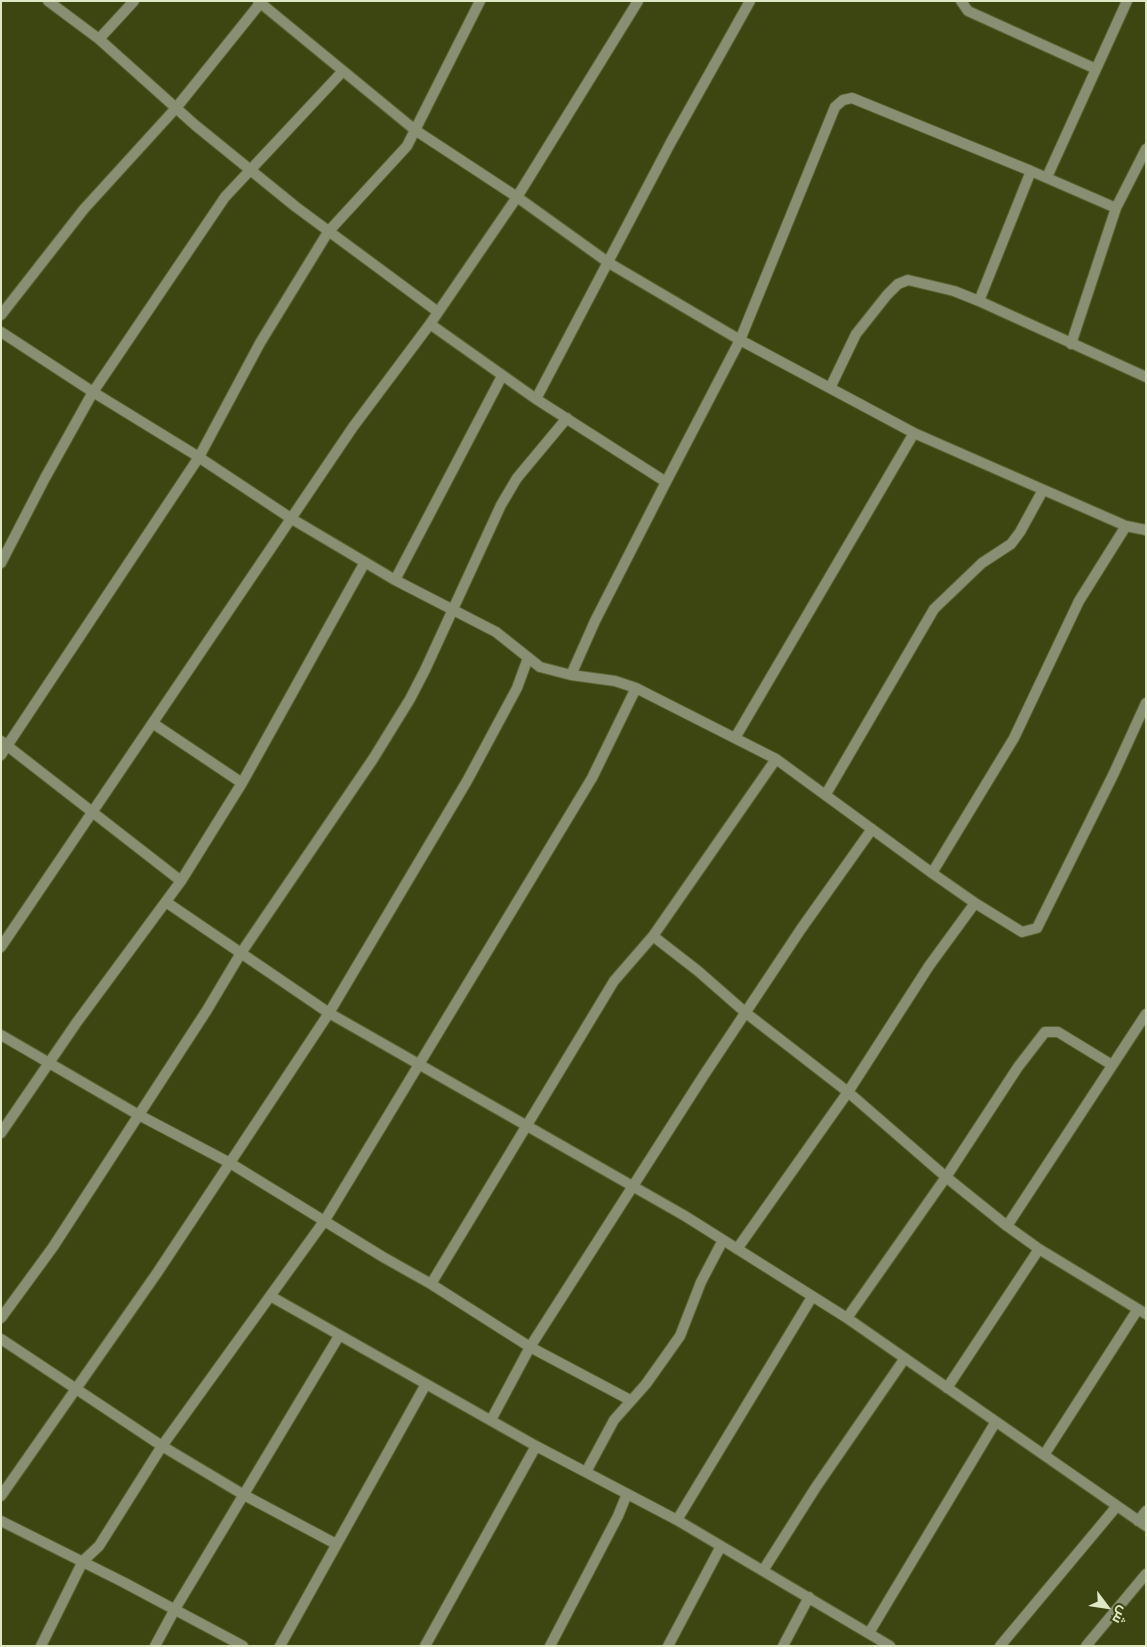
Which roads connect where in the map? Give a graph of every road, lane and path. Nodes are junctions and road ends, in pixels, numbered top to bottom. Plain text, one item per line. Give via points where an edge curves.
1 (48, 1) edge
2 (134, 1) edge
3 (480, 1) edge
4 (638, 1) edge
5 (750, 1) edge
6 (961, 1) edge
7 (1127, 1) edge
8 (260, 2) edge
9 (99, 39) junction
10 (1096, 69) junction
11 (343, 72) junction
12 (176, 108) junction
13 (415, 130) junction
14 (1146, 149) edge
15 (250, 170) junction
16 (1032, 171) junction
17 (1047, 177) junction
18 (517, 197) junction
19 (1116, 208) junction
20 (328, 232) junction
21 (608, 263) junction
22 (980, 301) junction
23 (438, 312) junction
24 (1, 315) edge
25 (430, 324) junction
26 (1, 332) edge
27 (740, 340) junction
28 (1071, 344) junction
29 (502, 376) junction
30 (1146, 377) edge
31 (830, 388) junction
32 (93, 392) junction
33 (536, 399) junction
34 (567, 418) junction
35 (914, 433) junction
36 (199, 457) junction
37 (666, 482) junction
38 (1043, 490) junction
39 (292, 519) junction
40 (1126, 526) junction
41 (1146, 530) edge
42 (365, 562) junction
43 (1, 563) edge
44 (395, 580) junction
45 (454, 611) junction
46 (528, 658) junction
47 (571, 675) junction
48 (636, 688) junction
49 (1146, 703) edge
50 (154, 724) junction
51 (735, 738) junction
52 (3, 747) edge
53 (776, 759) junction
54 (242, 783) junction
55 (826, 794) junction
56 (93, 813) junction
57 (872, 829) junction
58 (932, 873) junction
59 (181, 881) junction
60 (166, 902) junction
61 (975, 903) junction
62 (652, 936) junction
63 (1, 946) edge
64 (242, 953) junction
65 (329, 1013) junction
66 (746, 1013) junction
67 (1146, 1014) edge
68 (1, 1035) edge
69 (48, 1062) junction
70 (418, 1064) junction
71 (1112, 1065) junction
72 (848, 1092) junction
73 (137, 1114) junction
74 (525, 1126) junction
75 (1, 1132) edge
76 (230, 1163) junction
77 (946, 1178) junction
78 (632, 1188) junction
79 (325, 1220) junction
80 (1007, 1226) junction
81 (723, 1240) junction
82 (737, 1249) junction
83 (1039, 1249) junction
84 (431, 1284) junction
85 (272, 1297) junction
86 (812, 1297) junction
87 (1142, 1311) edge
88 (1, 1318) edge
89 (847, 1318) junction
90 (339, 1336) junction
91 (1, 1339) edge
92 (530, 1347) junction
93 (904, 1358) junction
94 (426, 1384) junction
95 (947, 1388) junction
96 (74, 1390) junction
97 (630, 1400) junction
98 (491, 1420) junction
99 (995, 1422) junction
100 (162, 1446) junction
101 (536, 1446) junction
102 (1044, 1456) junction
103 (586, 1472) junction
104 (627, 1494) junction
105 (244, 1495) junction
106 (1, 1496) edge
107 (1117, 1506) junction
108 (1146, 1511) edge
109 (677, 1520) junction
110 (1, 1521) edge
111 (1142, 1523) edge
112 (336, 1544) junction
113 (721, 1546) junction
114 (83, 1561) junction
115 (764, 1570) junction
116 (1146, 1574) edge
117 (810, 1597) junction
118 (175, 1609) junction
119 (869, 1633) junction
120 (41, 1646) edge
121 (155, 1646) edge
122 (243, 1646) edge
123 (280, 1646) edge
124 (426, 1646) edge
125 (550, 1646) edge
126 (668, 1646) edge
127 (783, 1646) edge
128 (890, 1646) edge
129 (1000, 1646) edge
130 (1086, 1646) edge

1 - 9 street
2 - 9 street
3 - 13 street
4 - 18 street
5 - 21 street
6 - 10 street via 968,10
7 - 10 street
8 - 11 street
8 - 12 street
9 - 12 street
10 - 17 street
11 - 13 street
11 - 15 street
12 - 15 street
12 - 24 street via 90,202
13 - 18 street
13 - 20 street via 407,146
14 - 19 street
15 - 20 street
15 - 32 street via 225,197
16 - 17 street
16 - 22 street
16 - 27 street via 852,98 843,100 835,107
17 - 19 street
18 - 21 street
18 - 23 street
19 - 28 street
20 - 23 street
20 - 36 street via 260,344
21 - 27 street
21 - 33 street
22 - 28 street
22 - 31 street via 908,280 898,284 856,334
23 - 25 street
25 - 29 street
25 - 39 street via 353,427
26 - 32 street
27 - 31 street
27 - 37 street
28 - 30 street
29 - 33 street
29 - 44 street
31 - 35 street
32 - 36 street
32 - 43 street
33 - 34 street
34 - 37 street
34 - 45 street via 517,478 500,505
35 - 38 street
35 - 51 street
36 - 39 street
36 - 52 street
37 - 47 street
38 - 40 street
38 - 55 street via 1011,544 982,564 934,609
39 - 42 street
39 - 50 street
40 - 41 street
40 - 58 street via 1079,601 1014,738
42 - 44 street
42 - 54 street
44 - 45 street
45 - 46 street via 496,632
45 - 64 street via 410,699 378,751
46 - 47 street via 540,666
46 - 65 street via 517,688 467,781
47 - 48 street via 615,681
48 - 51 street
48 - 70 street via 592,778
49 - 61 street via 1037,928 1022,932
50 - 54 street
50 - 56 street
51 - 53 street
52 - 56 street
53 - 55 street
53 - 62 street
54 - 59 street
55 - 57 street
56 - 59 street
56 - 63 street
57 - 58 street
57 - 66 street
58 - 61 street
59 - 60 street
60 - 64 street
60 - 69 street
61 - 72 street via 929,966
62 - 66 street
62 - 74 street via 614,981
64 - 65 street
64 - 73 street
65 - 70 street
65 - 76 street
66 - 72 street
66 - 78 street
67 - 71 street
68 - 69 street
69 - 73 street
69 - 75 street
70 - 74 street
70 - 79 street
71 - 77 street via 1058,1032 1045,1032 1018,1067
71 - 80 street
72 - 77 street
72 - 82 street
73 - 76 street
73 - 88 street via 53,1247
74 - 78 street
74 - 84 street
76 - 79 street
76 - 96 street
77 - 80 street
77 - 89 street
78 - 81 street
78 - 92 street
79 - 84 street via 383,1258
79 - 85 street
80 - 83 street
81 - 82 street
81 - 97 street via 701,1282 680,1336 660,1366
82 - 86 street
83 - 87 street
83 - 95 street
84 - 92 street
85 - 90 street
85 - 100 street
86 - 89 street
86 - 109 street
87 - 102 street
89 - 93 street
90 - 94 street
90 - 105 street
91 - 96 street
92 - 97 street
92 - 98 street
93 - 95 street
93 - 115 street
94 - 98 street
94 - 112 street
95 - 99 street
96 - 100 street
96 - 106 street
97 - 103 street via 614,1420
98 - 101 street
99 - 102 street
99 - 119 street
100 - 105 street
100 - 114 street via 100,1546
101 - 103 street
101 - 124 street
102 - 107 street
103 - 104 street
104 - 109 street
104 - 125 street
105 - 112 street
105 - 118 street
107 - 111 street
107 - 129 street
108 - 111 street
109 - 113 street
110 - 114 street
112 - 123 street
113 - 115 street
113 - 126 street
114 - 118 street
114 - 120 street
115 - 117 street
116 - 130 street
117 - 119 street
117 - 127 street
118 - 121 street
118 - 122 street
119 - 128 street

